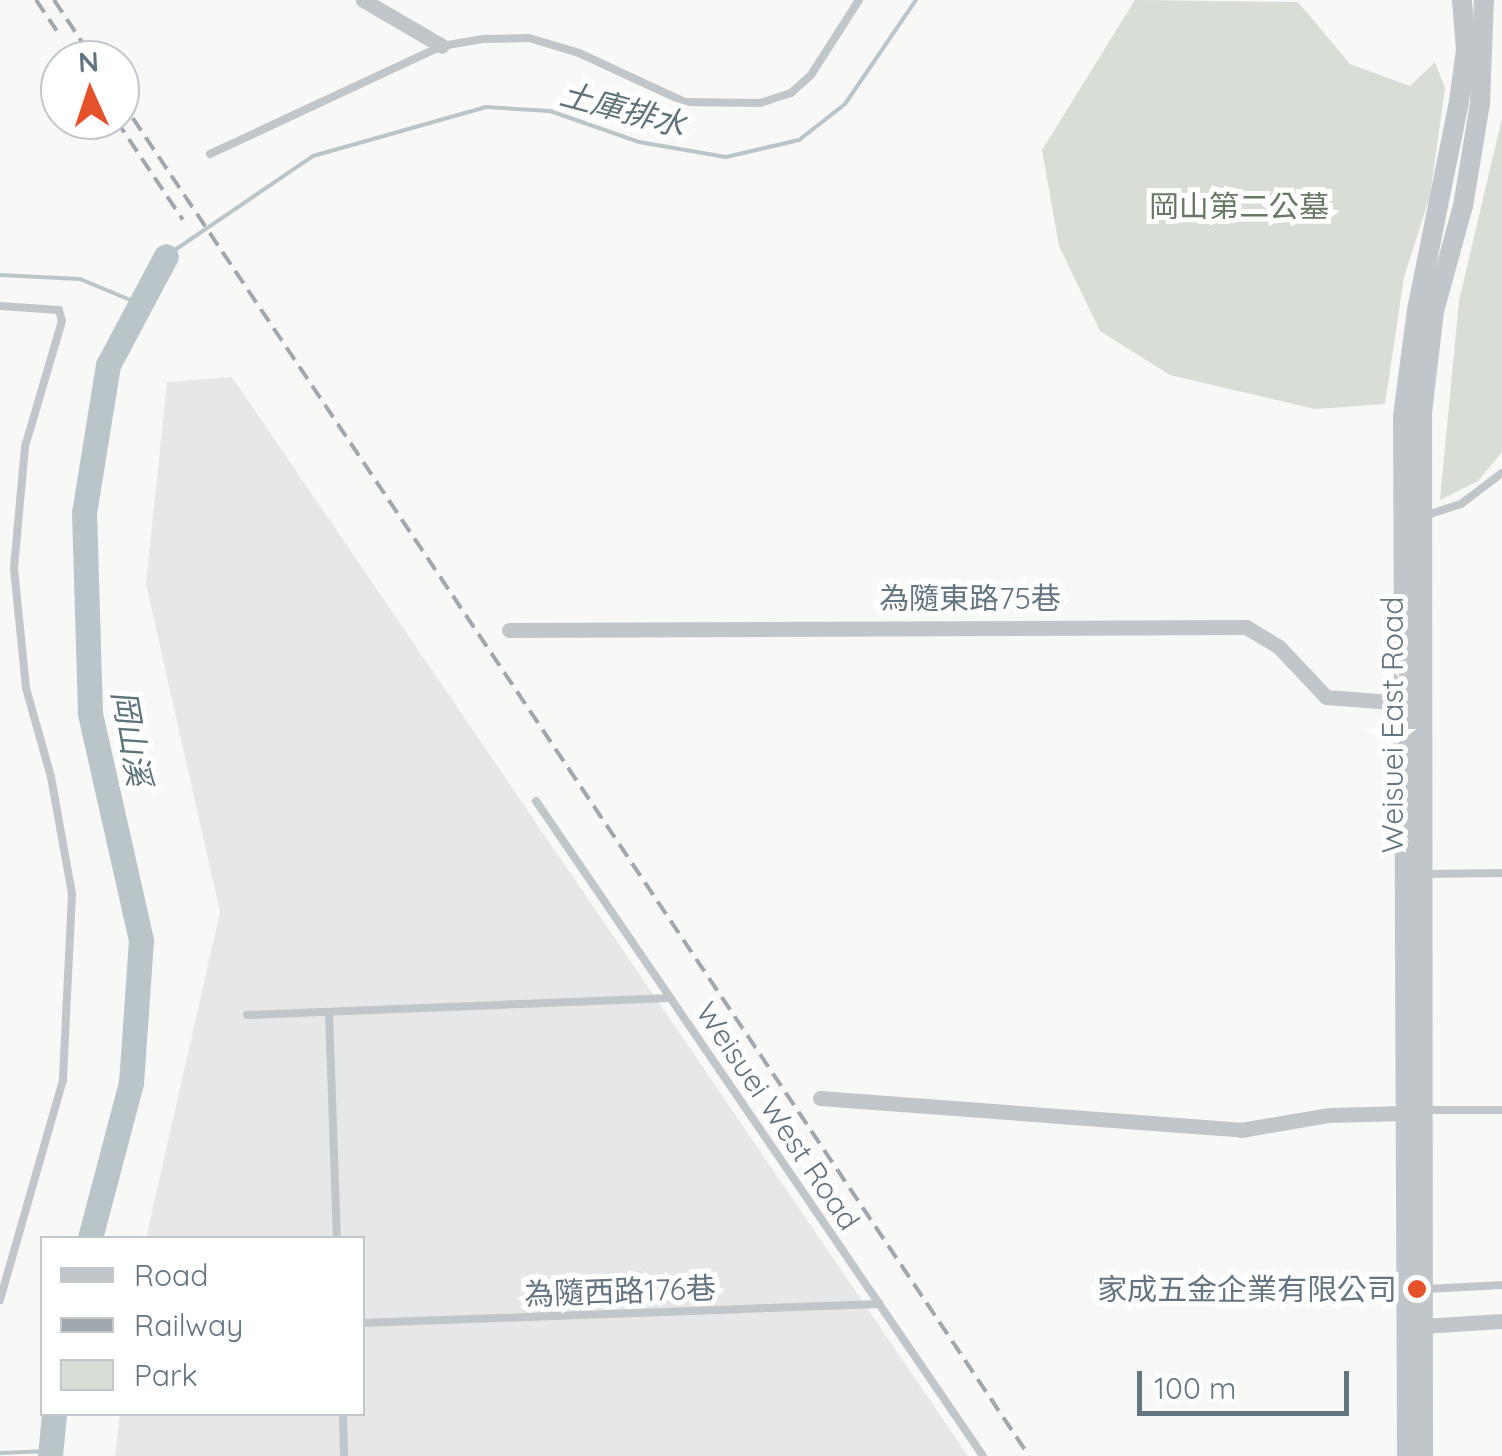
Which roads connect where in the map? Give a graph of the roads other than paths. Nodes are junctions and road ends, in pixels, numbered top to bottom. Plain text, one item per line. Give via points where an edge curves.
1 (363, 0) edge
2 (859, 0) edge
3 (1462, 0) edge
4 (1484, 0) edge
5 (442, 46) junction
6 (210, 154) dead end
7 (0, 306) edge
8 (1502, 474) edge
9 (1422, 516) junction
10 (509, 630) dead end
11 (1404, 703) junction
12 (536, 801) dead end
13 (1422, 874) junction
14 (1502, 874) edge
15 (671, 998) junction
16 (329, 1012) junction
17 (247, 1015) dead end
18 (820, 1098) dead end
19 (1502, 1110) edge
20 (1414, 1112) junction
21 (338, 1236) edge
22 (1502, 1286) edge
23 (1422, 1289) junction
24 (0, 1300) edge
25 (880, 1304) junction
26 (1502, 1321) edge
27 (365, 1323) edge
28 (1422, 1326) junction
29 (343, 1416) edge
30 (344, 1456) edge
31 (983, 1456) edge
32 (1407, 1456) edge
33 (1423, 1456) edge

1 - 5 street
2 - 5 lane via 811,75 791,94 740,105 685,102 529,38
3 - 11 street, Weisuei East Road via 1460,101 1416,310 1403,416
4 - 9 street, Weisuei East Road via 1485,51 1464,206 1434,311 1422,413
5 - 6 lane
7 - 24 lane via 59,310 62,321 26,447 14,568 26,688 64,838 72,960 63,1080
8 - 9 lane via 1462,504
9 - 13 street, Weisuei East Road
10 - 11 street, 為隨東路75巷 via 1246,627 1278,646 1326,697
11 - 20 street, Weisuei East Road
12 - 15 lane, Weisuei West Road
13 - 14 lane
13 - 20 street, Weisuei East Road
15 - 16 lane
15 - 25 lane, Weisuei West Road
16 - 17 lane
16 - 21 lane
18 - 20 street via 1241,1130 1328,1115
19 - 20 lane
20 - 23 street, Weisuei East Road
20 - 32 street, Weisuei East Road
22 - 23 lane
23 - 28 street, Weisuei East Road
25 - 27 lane, 為隨西路176巷
25 - 31 lane, Weisuei West Road
26 - 28 street
28 - 33 street, Weisuei East Road
29 - 30 lane

